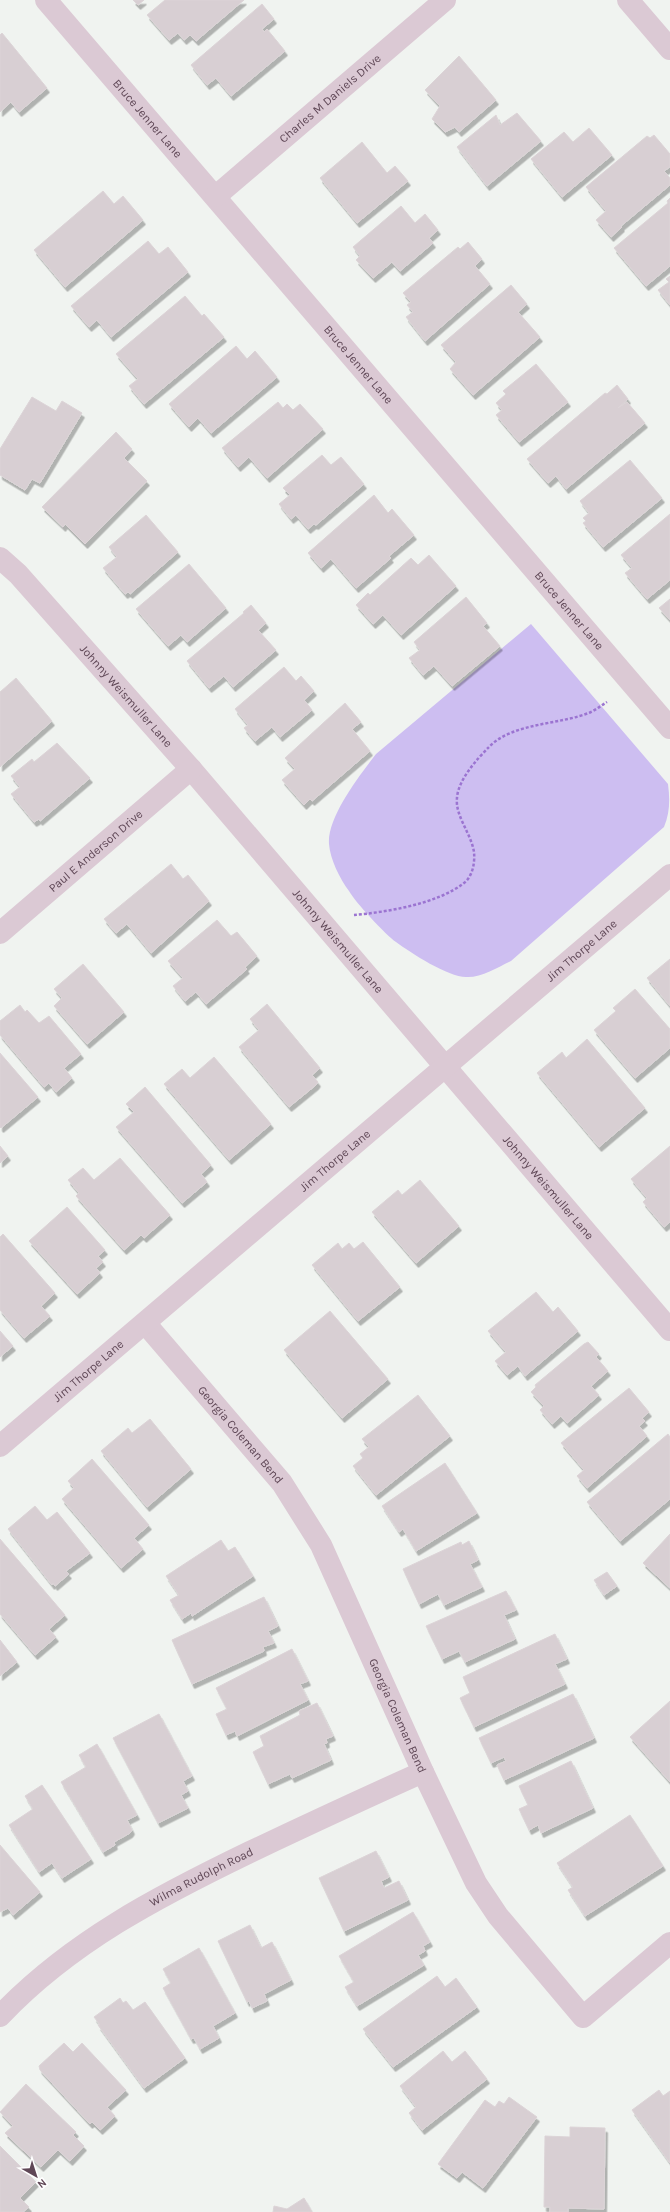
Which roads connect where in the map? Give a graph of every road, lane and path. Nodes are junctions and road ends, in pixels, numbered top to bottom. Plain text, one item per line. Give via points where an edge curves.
1 (46, 0) edge
2 (445, 0) edge
3 (628, 0) edge
4 (670, 49) edge
5 (216, 196) junction
6 (0, 558) edge
7 (607, 702) dead end
8 (670, 728) edge
9 (191, 770) junction
10 (670, 875) edge
11 (354, 915) dead end
12 (0, 934) edge
13 (444, 1068) junction
14 (145, 1323) junction
15 (670, 1330) edge
16 (0, 1446) edge
17 (423, 1772) junction
18 (670, 1943) edge
19 (0, 2016) edge

1 - 5 street, Bruce Jenner Lane
2 - 5 street, Charles M Daniels Drive
3 - 4 street
5 - 8 street, Bruce Jenner Lane
6 - 9 street, Johnny Weismuller Lane via 18,574
7 - 11 path via 592,711 520,730 500,739 474,764 457,795 456,806 468,832 474,861 472,872 465,882 440,896 399,909
9 - 12 street, Paul E Anderson Drive
9 - 13 street, Johnny Weismuller Lane
10 - 13 street, Jim Thorpe Lane
13 - 14 street, Jim Thorpe Lane
13 - 15 street, Johnny Weismuller Lane
14 - 16 street, Jim Thorpe Lane
14 - 17 street, Georgia Coleman Bend via 282,1483 303,1514 321,1546
17 - 18 street, Georgia Coleman Bend via 476,1883 498,1916 583,2017
17 - 19 street, Wilma Rudolph Road via 336,1811 153,1900 107,1928 63,1960

